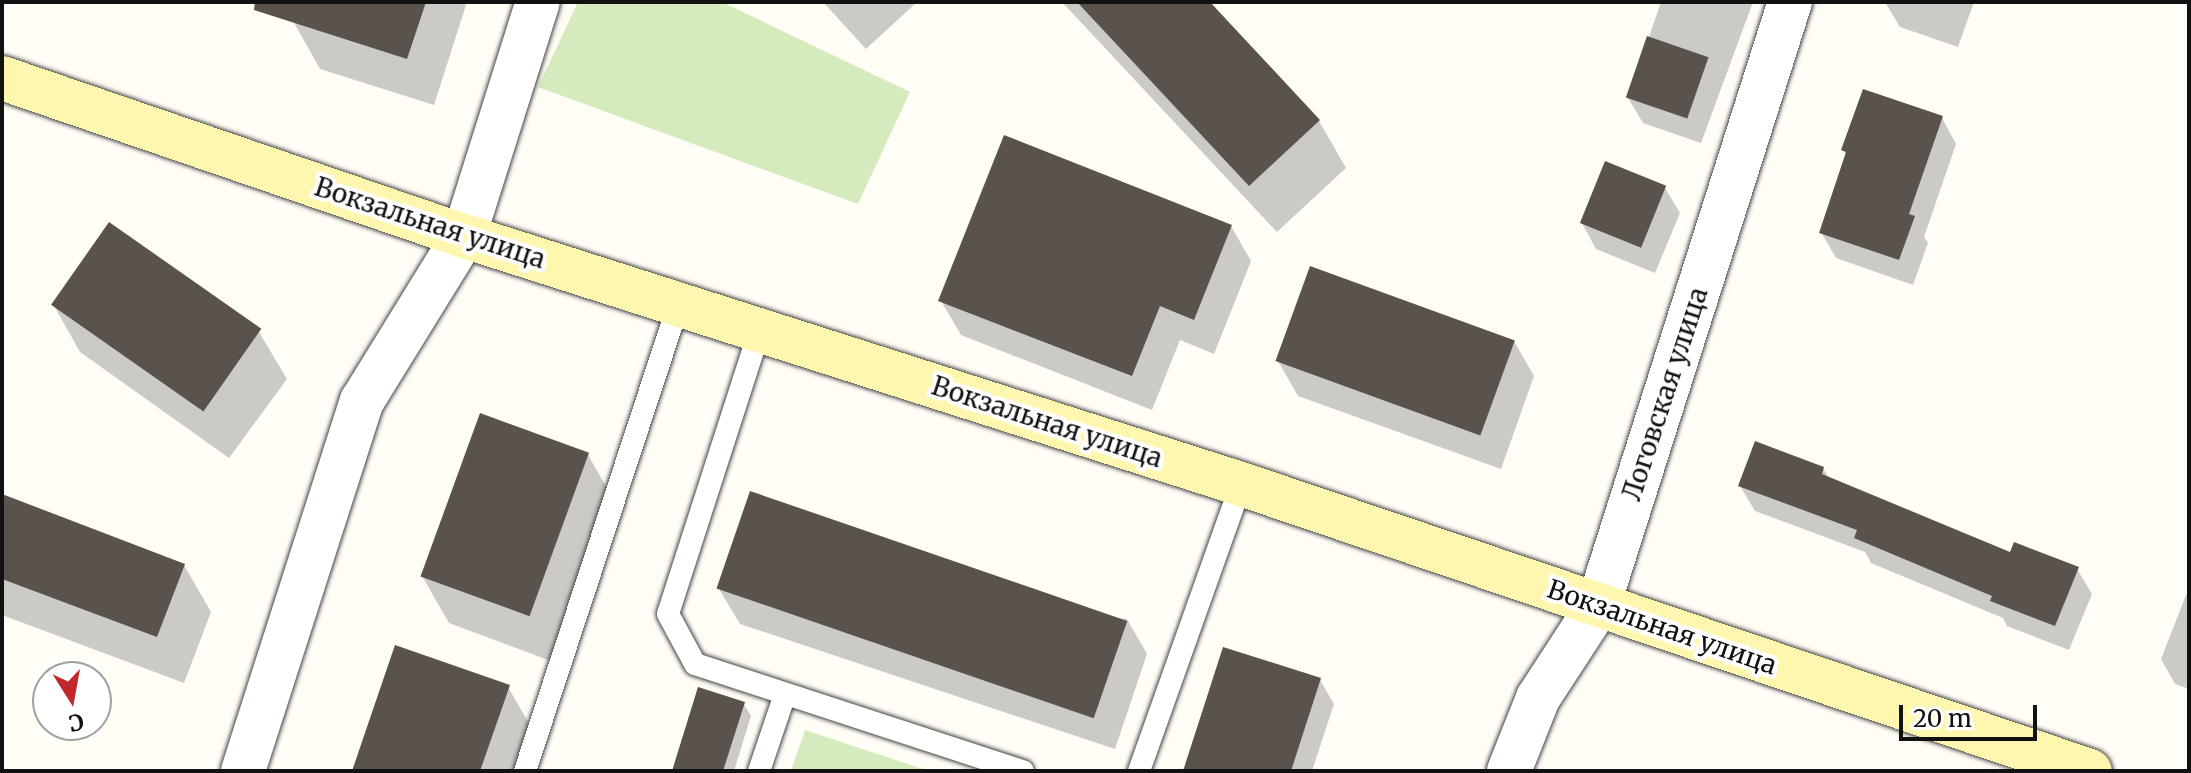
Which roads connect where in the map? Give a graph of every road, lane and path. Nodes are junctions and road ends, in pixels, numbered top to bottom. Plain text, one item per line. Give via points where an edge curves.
1 (538, 2) edge
2 (1790, 2) edge
3 (2, 78) edge
4 (464, 236) junction
5 (679, 303) junction
6 (760, 329) junction
7 (1241, 484) junction
8 (1598, 606) junction
9 (785, 694) junction
10 (977, 764) edge
11 (243, 771) edge
12 (525, 771) edge
13 (759, 771) edge
14 (1023, 771) edge
15 (1139, 771) edge
16 (1509, 771) edge
17 (2090, 771) edge

1 - 4 street
2 - 8 street, Логовская улица
3 - 4 main road, Вокзальная улица
4 - 5 main road, Вокзальная улица
4 - 11 street via 362,401
5 - 6 main road, Вокзальная улица
5 - 12 lane
6 - 7 main road, Вокзальная улица
6 - 9 lane via 668,614 695,664
7 - 8 main road, Вокзальная улица
7 - 15 lane
8 - 16 street, Логовская улица via 1538,698
8 - 17 main road, Вокзальная улица
9 - 10 lane
9 - 13 lane
10 - 14 lane

